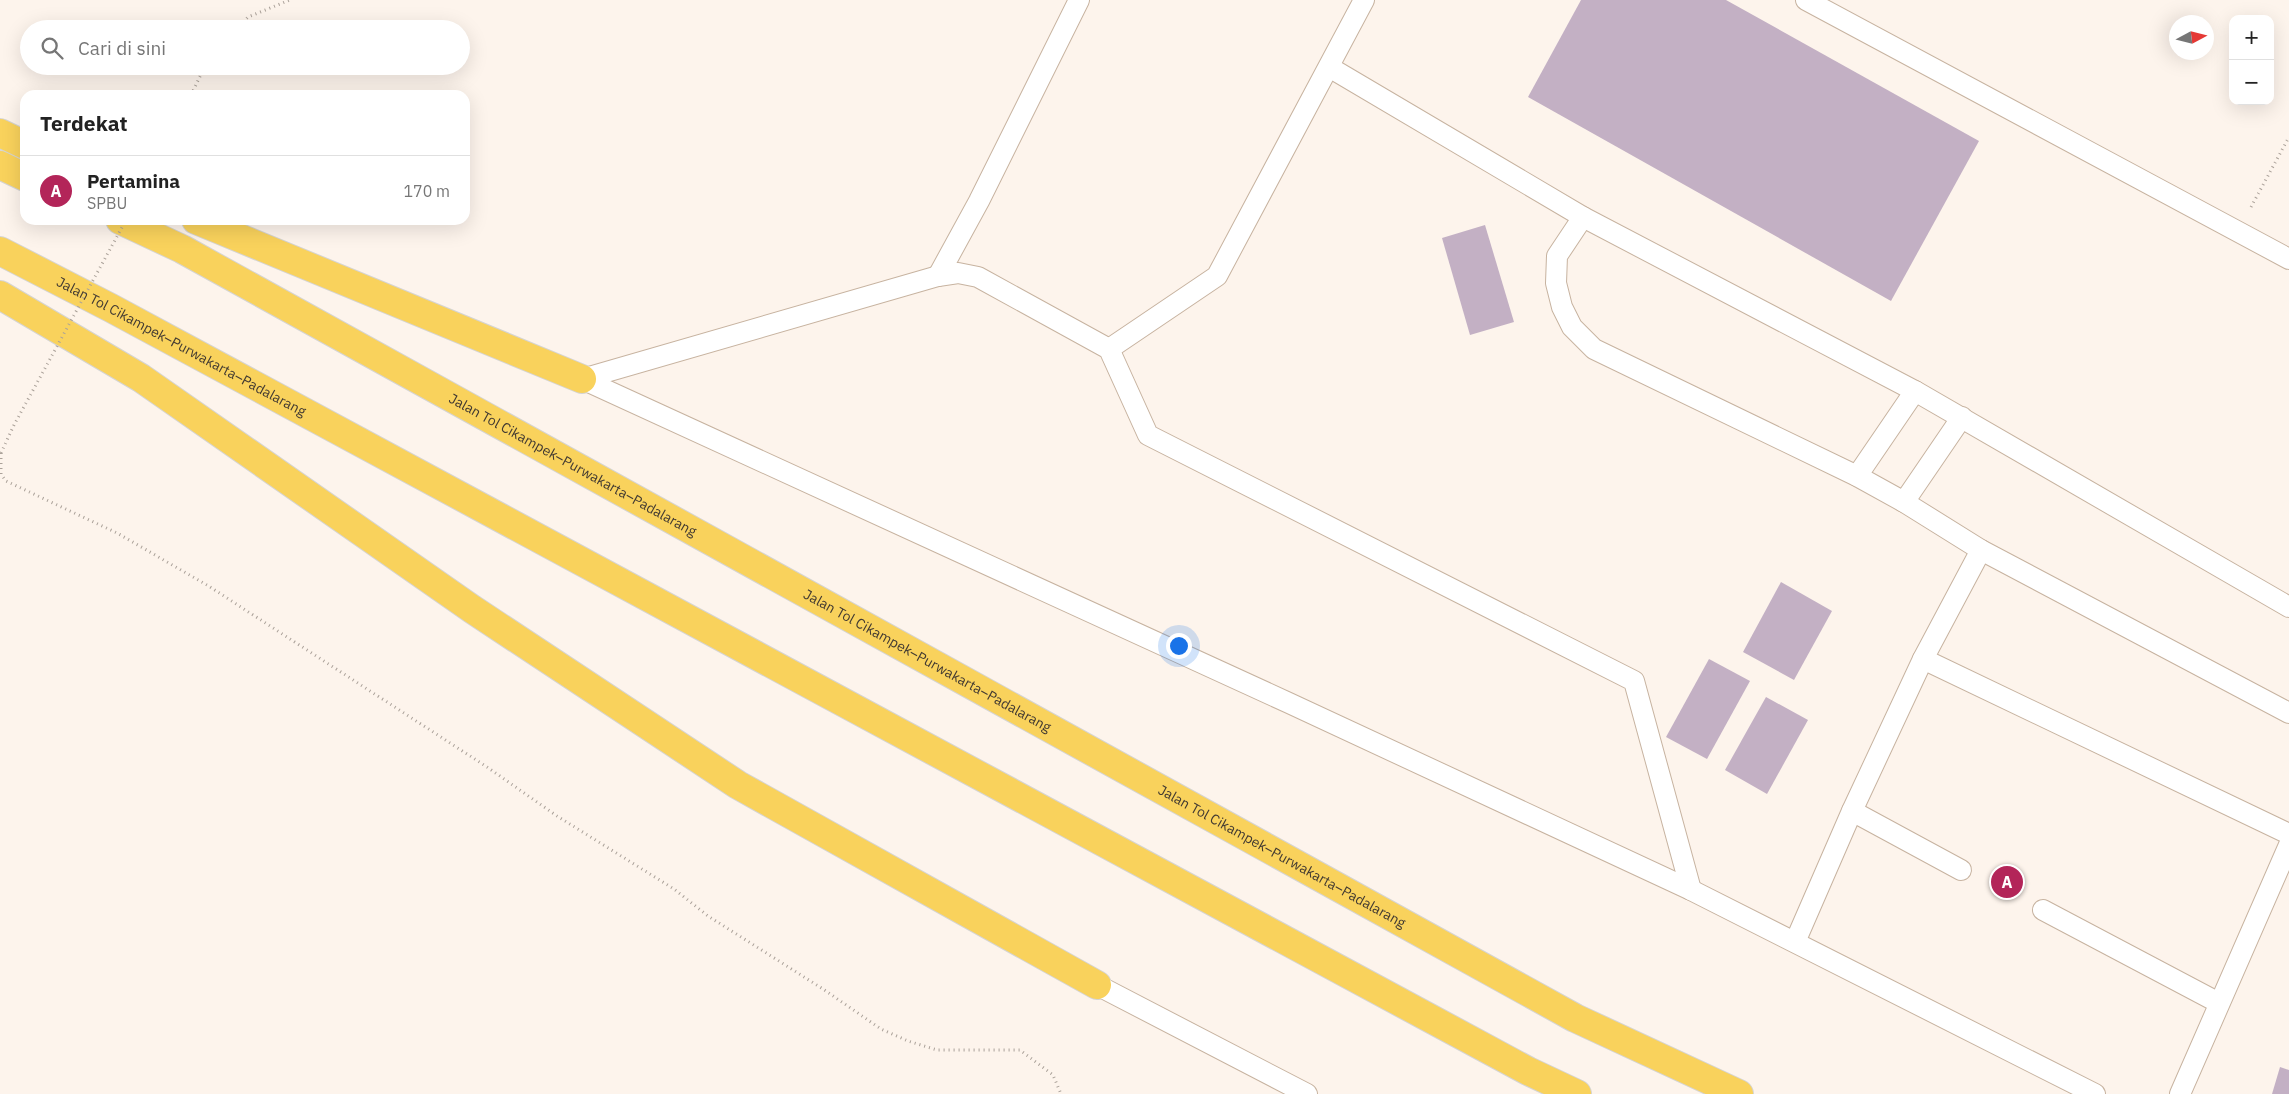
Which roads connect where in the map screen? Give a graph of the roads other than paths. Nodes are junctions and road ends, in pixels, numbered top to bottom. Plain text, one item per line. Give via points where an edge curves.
1 (1079, 0) edge
2 (1364, 0) edge
3 (1806, 0) edge
4 (1329, 67) junction
5 (0, 133) edge
6 (20, 142) edge
7 (0, 166) edge
8 (20, 175) edge
9 (1583, 217) junction
10 (130, 225) edge
11 (208, 225) edge
12 (0, 251) edge
13 (2289, 259) edge
14 (938, 276) junction
15 (0, 295) edge
16 (1109, 349) junction
17 (582, 379) junction
18 (1915, 391) junction
19 (1962, 417) junction
20 (1857, 476) junction
21 (1904, 502) junction
22 (1981, 550) junction
23 (2289, 607) edge
24 (1923, 659) junction
25 (2289, 713) edge
26 (1852, 811) junction
27 (2289, 834) edge
28 (2289, 845) edge
29 (1961, 870) dead end
30 (1691, 890) junction
31 (2043, 910) dead end
32 (1795, 942) junction
33 (1097, 985) joint
34 (2219, 1003) junction
35 (1307, 1094) edge
36 (1577, 1094) edge
37 (1739, 1094) edge
38 (2095, 1094) edge
39 (2180, 1094) edge

1 - 14 lane
2 - 4 lane
3 - 13 lane
4 - 9 lane
4 - 16 lane via 1217,276
5 - 6 highway
7 - 8 highway
9 - 18 lane
9 - 20 lane via 1557,256 1556,283 1562,307 1572,326 1594,349
10 - 37 highway, Jalan Tol Cikampek–Purwakarta–Padalarang via 191,254 1575,1018
11 - 17 highway
12 - 36 highway, Jalan Tol Cikampek–Purwakarta–Padalarang via 1528,1072
14 - 16 lane via 958,273 978,277
14 - 17 lane
15 - 33 highway via 141,378 472,609 738,786
16 - 30 lane via 1148,435 1634,680
17 - 30 lane
18 - 19 lane
18 - 20 lane
19 - 21 lane
19 - 23 lane
20 - 21 lane
21 - 22 lane
22 - 24 lane
22 - 25 lane
24 - 26 lane
24 - 27 lane
26 - 29 lane
26 - 32 lane
28 - 34 lane
30 - 32 lane
31 - 34 lane
32 - 38 lane
33 - 35 lane
34 - 39 lane

